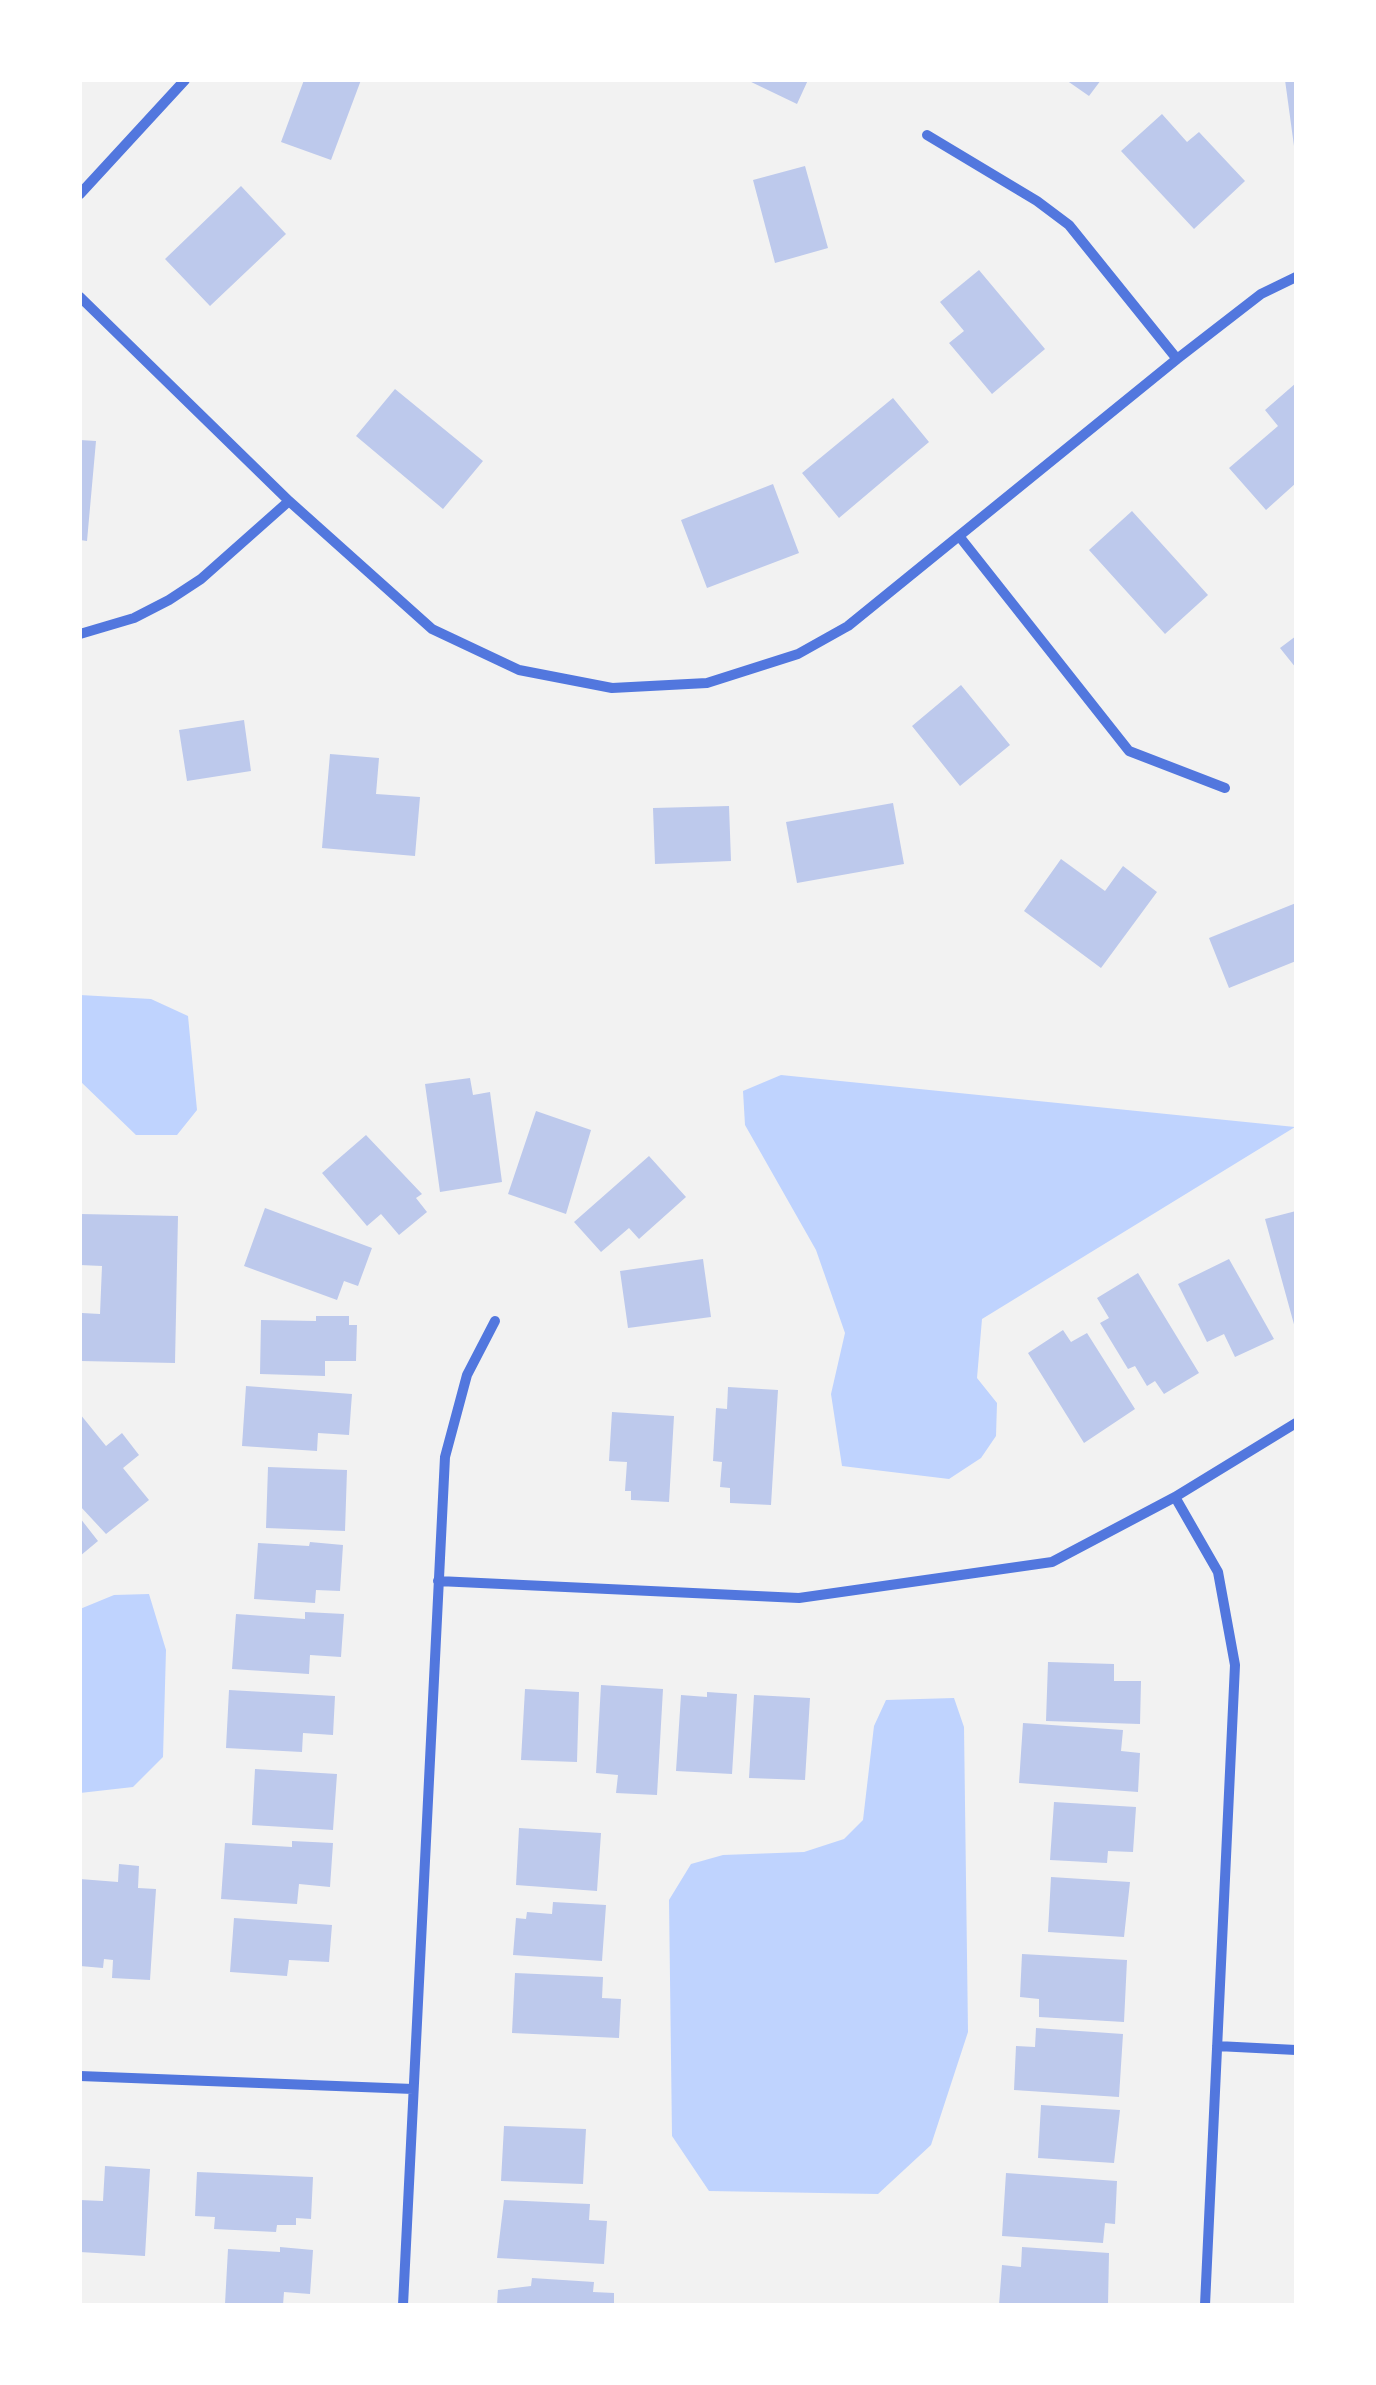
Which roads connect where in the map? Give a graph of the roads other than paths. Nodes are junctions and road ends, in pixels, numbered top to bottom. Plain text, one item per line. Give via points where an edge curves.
1 (185, 80) edge
2 (927, 135) dead end
3 (80, 194) edge
4 (1296, 277) edge
5 (80, 297) edge
6 (1177, 359) junction
7 (289, 501) junction
8 (959, 536) junction
9 (80, 634) edge
10 (1225, 788) dead end
11 (495, 1322) dead end
12 (1296, 1424) edge
13 (1175, 1497) junction
14 (438, 1582) junction
15 (1217, 2046) junction
16 (1296, 2050) edge
17 (80, 2076) edge
18 (413, 2089) junction
19 (403, 2305) edge
20 (1205, 2305) edge

1 - 3 street
2 - 6 street via 1069,226
4 - 6 street via 1261,294
5 - 7 street
6 - 8 street
7 - 8 street via 432,628 519,670 612,688 707,683 798,654 848,626
7 - 9 street via 185,590 134,618
8 - 10 street via 1128,751
11 - 14 street via 466,1375 444,1457
12 - 13 street
13 - 14 street via 1052,1562 798,1598
13 - 15 street via 1218,1572 1235,1665
14 - 18 street
15 - 16 street
15 - 20 street
17 - 18 street
18 - 19 street

